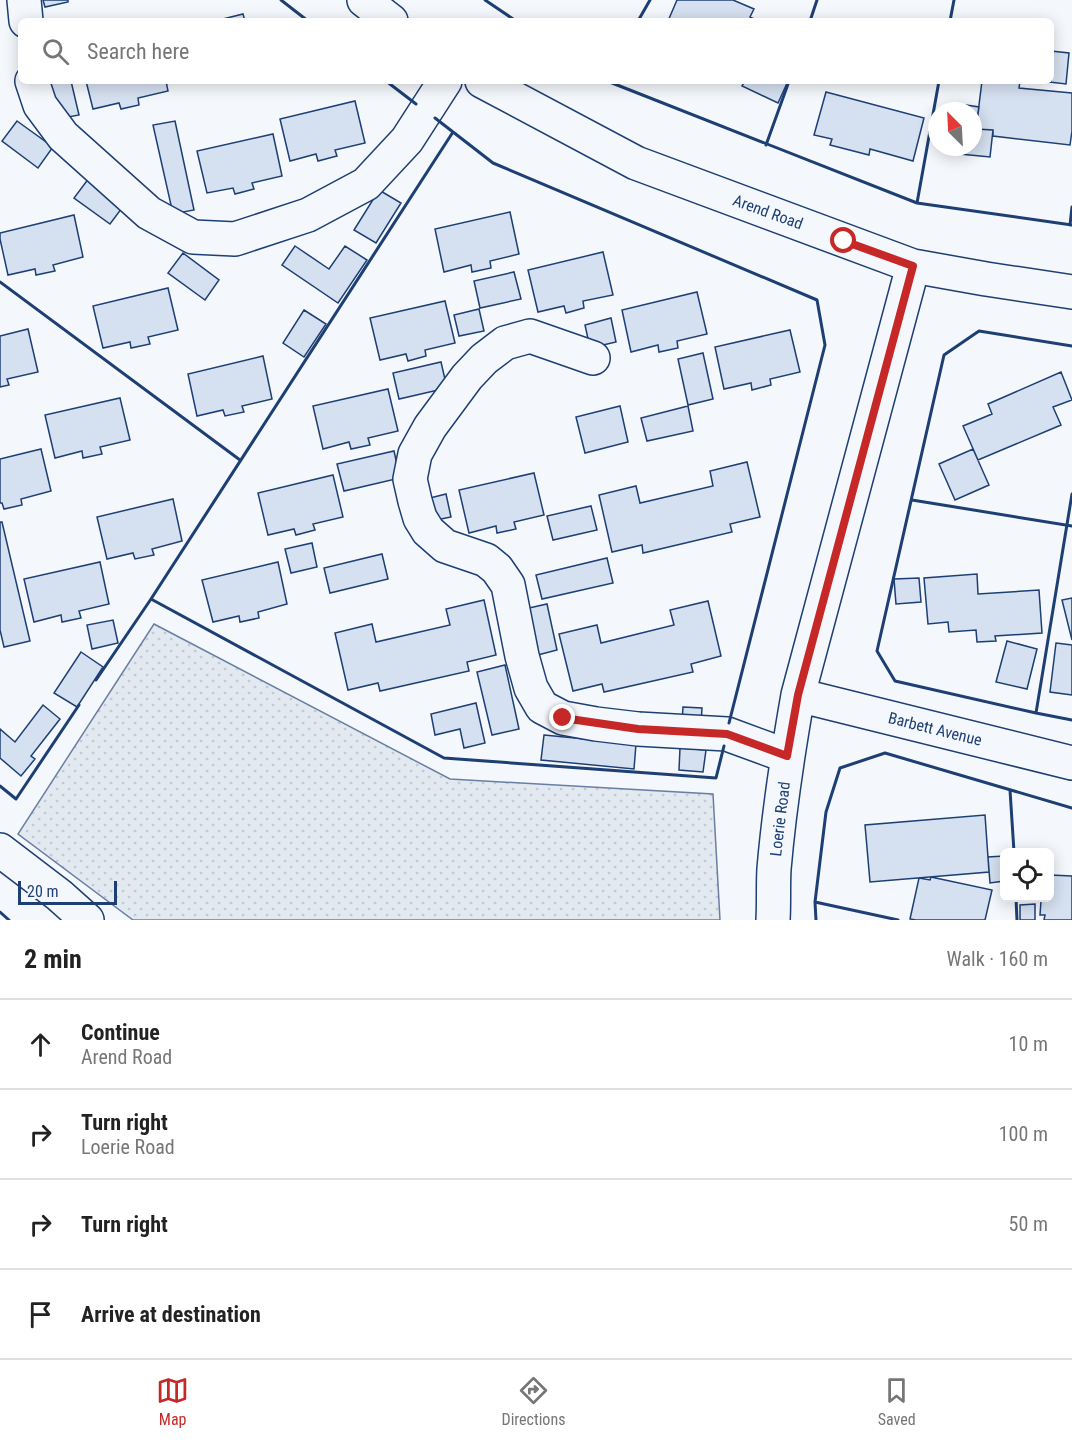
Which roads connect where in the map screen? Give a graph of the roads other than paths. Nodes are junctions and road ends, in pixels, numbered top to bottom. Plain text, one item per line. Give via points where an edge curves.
1 (24, 0) edge
2 (364, 0) edge
3 (26, 18) edge
4 (387, 18) edge
5 (33, 84) edge
6 (443, 84) edge
7 (488, 84) edge
8 (913, 266) junction
9 (1072, 292) edge
10 (592, 358) dead end
11 (798, 695) junction
12 (787, 756) junction
13 (1072, 763) edge
14 (0, 850) edge
15 (87, 920) edge
16 (773, 920) edge

1 - 3 street
2 - 4 street
5 - 6 street via 40,105 63,136 149,213 193,237 235,239 308,215 366,184 407,140
7 - 8 street, Arend Road via 636,163
8 - 9 street, Arend Road
8 - 11 street, Loerie Road
10 - 12 street via 530,336 505,343 484,359 430,427 415,454 410,479 420,518 445,546 486,560 508,585 522,656 531,688 542,707 563,718 597,724 727,734
11 - 12 street, Loerie Road
11 - 13 street, Barbett Avenue
12 - 16 street, Loerie Road via 774,871
14 - 15 street

